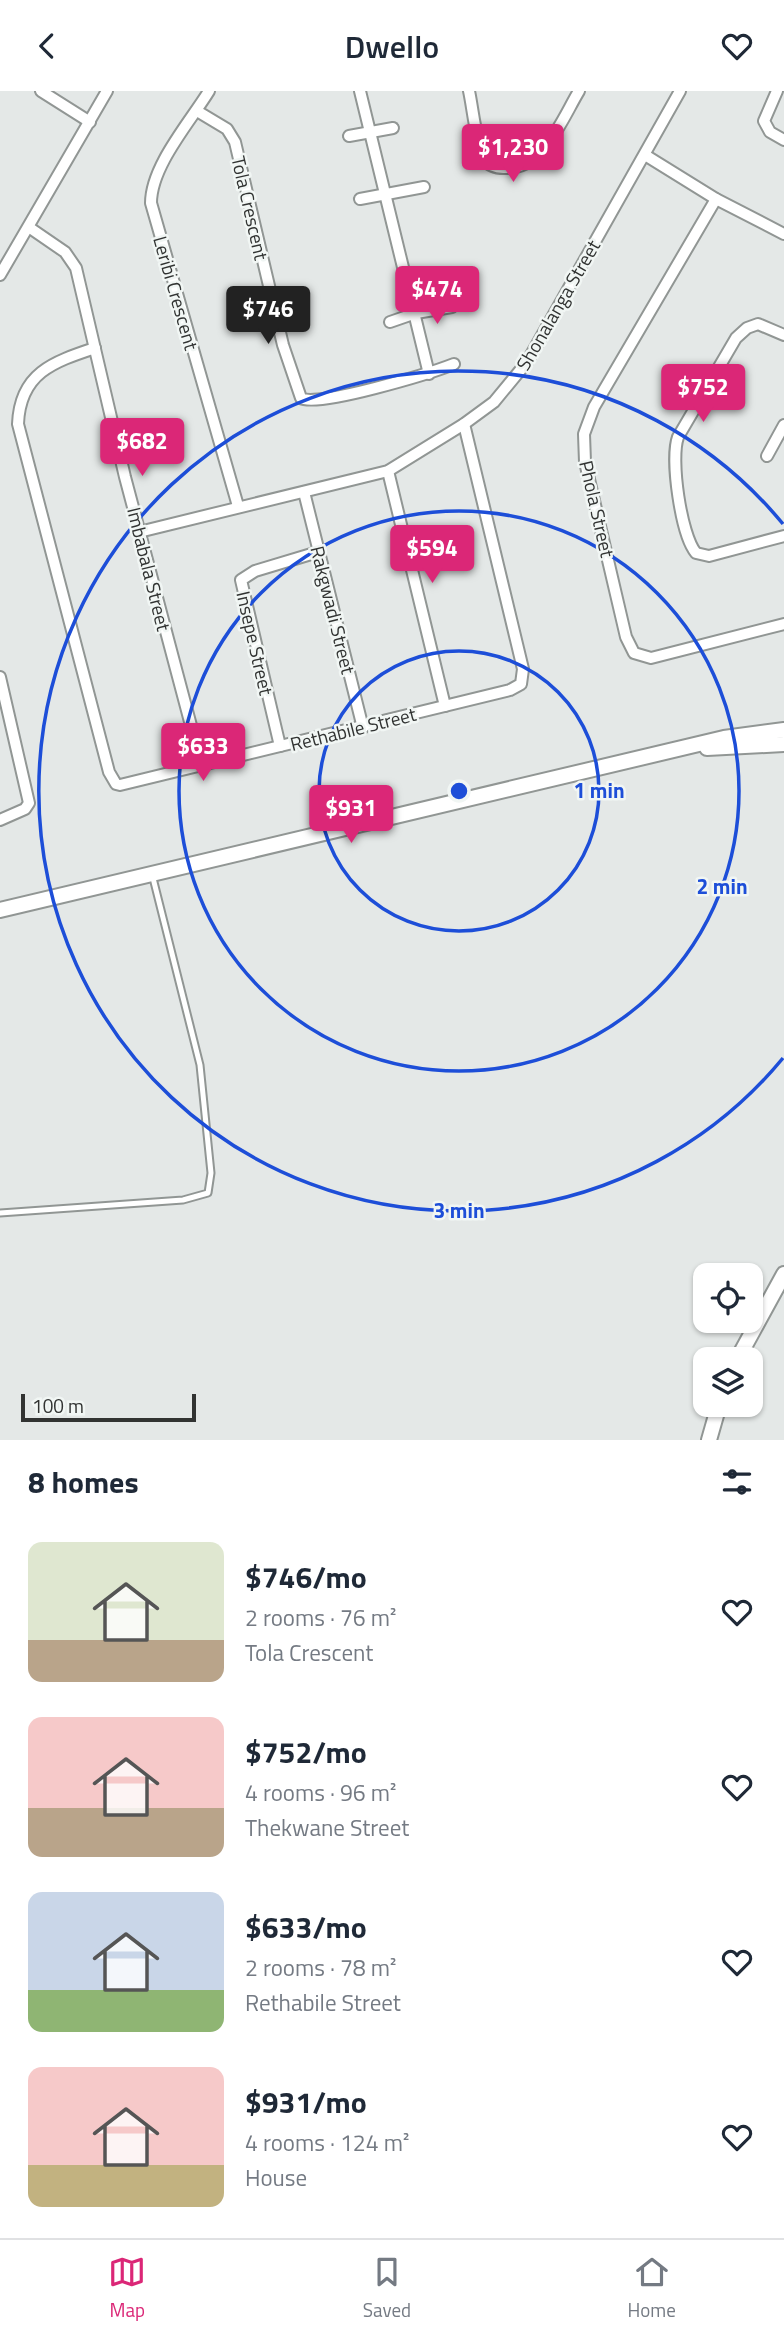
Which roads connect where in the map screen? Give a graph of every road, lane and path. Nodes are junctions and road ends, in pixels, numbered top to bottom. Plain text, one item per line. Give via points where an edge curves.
1 (41, 91) edge
2 (107, 91) edge
3 (209, 91) edge
4 (360, 91) edge
5 (469, 91) edge
6 (579, 91) edge
7 (680, 91) edge
8 (777, 91) edge
9 (197, 111) junction
10 (90, 122) junction
11 (393, 128) dead end
12 (370, 132) junction
13 (349, 136) dead end
14 (784, 140) edge
15 (645, 155) junction
16 (424, 187) dead end
17 (386, 195) junction
18 (360, 199) dead end
19 (716, 199) junction
20 (30, 228) junction
21 (784, 234) edge
22 (0, 275) edge
23 (452, 307) dead end
24 (416, 313) junction
25 (390, 322) dead end
26 (784, 335) edge
27 (95, 348) junction
28 (454, 364) dead end
29 (429, 374) junction
30 (464, 424) junction
31 (784, 425) edge
32 (768, 456) dead end
33 (388, 471) junction
34 (303, 492) junction
35 (238, 506) junction
36 (139, 531) junction
37 (784, 536) edge
38 (318, 552) junction
39 (784, 624) edge
40 (0, 677) edge
41 (445, 706) junction
42 (363, 728) junction
43 (784, 730) edge
44 (784, 744) edge
45 (280, 746) junction
46 (695, 748) junction
47 (202, 767) junction
48 (0, 820) edge
49 (152, 874) junction
50 (0, 910) edge
51 (0, 1213) edge
52 (784, 1274) edge
53 (744, 1347) edge
54 (716, 1417) edge
55 (709, 1440) edge

1 - 10 street
2 - 10 street
3 - 9 street, Leribi Crescent
4 - 12 street
5 - 6 street via 483,155 490,164 506,169 536,159
7 - 15 street, Shonalanga Street
8 - 14 street via 764,121 770,132
9 - 29 street, Tola Crescent via 228,129 235,142 301,398 310,402 335,398
9 - 35 street, Leribi Crescent via 159,170 151,203
10 - 20 street
11 - 12 street
12 - 13 street
12 - 17 street
15 - 19 street
15 - 30 street, Shonalanga Street via 527,362 494,402
16 - 17 street
17 - 18 street
17 - 24 street
19 - 21 street
19 - 39 street, Phola Street via 594,407 584,434 584,462 626,637 634,653 651,658
20 - 22 street
20 - 27 street, Imbabala Street via 73,261
23 - 24 street
24 - 25 street
24 - 29 street
26 - 37 street via 758,324 736,338 678,437 674,455 686,531 696,553 709,556
27 - 36 street, Imbabala Street
27 - 47 street, Rethabile Street via 43,369 22,398 18,424 113,781 124,785
28 - 29 street, Tola Crescent
30 - 33 street, Shonalanga Street
30 - 41 street, Rethabile Street via 524,677 510,690
31 - 32 street
33 - 34 street, Shonalanga Street
33 - 41 street
34 - 35 street, Shonalanga Street
34 - 38 street, Rakgwadi Street
35 - 36 street, Shonalanga Street
36 - 47 street, Imbabala Street
38 - 42 street, Rakgwadi Street
38 - 45 street, Insepe Street via 255,571 241,580
40 - 48 street via 29,803
41 - 42 street, Rethabile Street
42 - 45 street, Rethabile Street
43 - 46 main road via 740,735
44 - 46 main road
45 - 47 street, Rethabile Street
46 - 49 main road
49 - 50 main road
49 - 51 lane via 200,1065 210,1188 205,1195 183,1201
52 - 53 main road
54 - 55 main road

